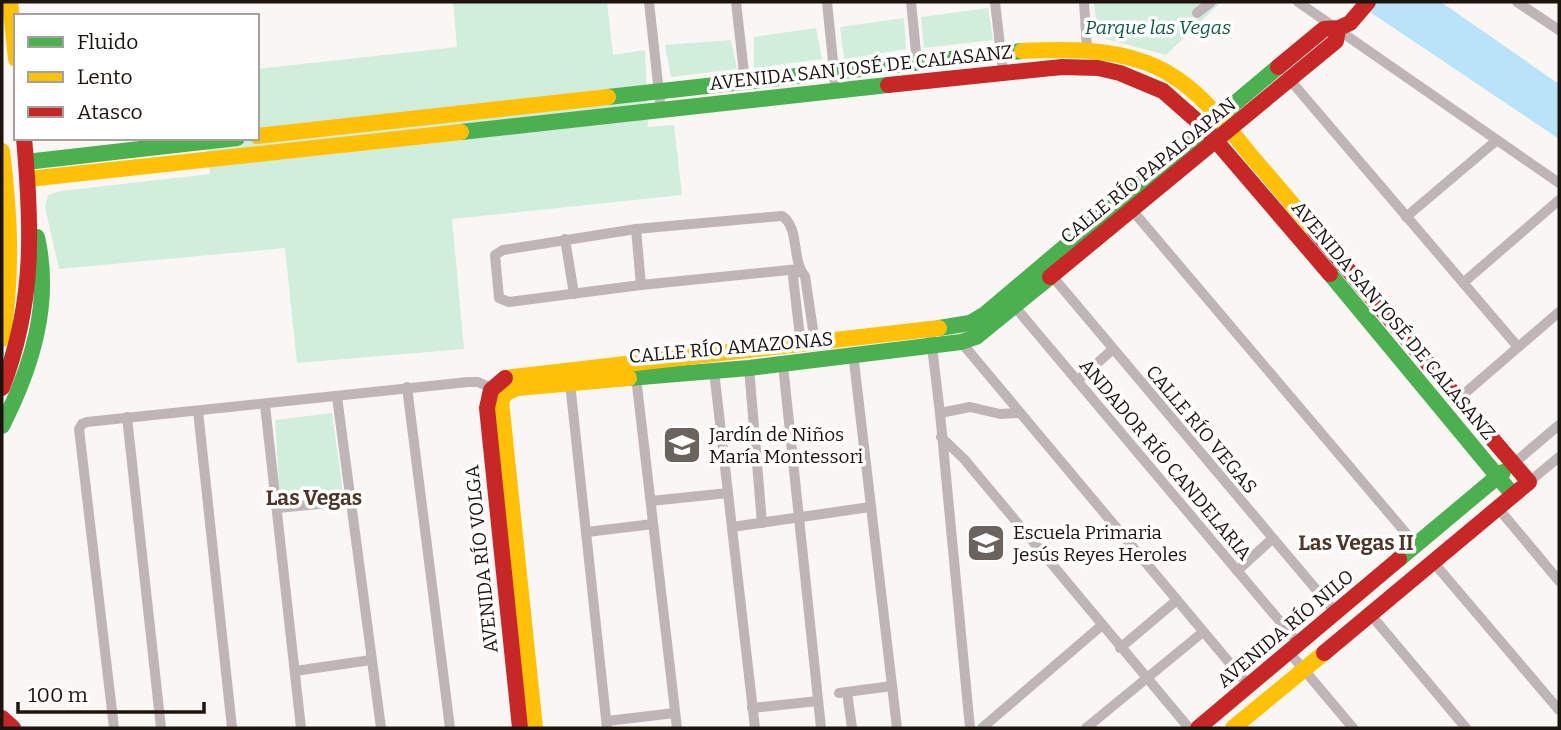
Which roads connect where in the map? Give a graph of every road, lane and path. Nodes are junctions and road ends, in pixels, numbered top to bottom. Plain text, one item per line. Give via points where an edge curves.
1 (10, 2) edge
2 (649, 2) edge
3 (736, 2) edge
4 (827, 2) edge
5 (911, 2) edge
6 (995, 2) edge
7 (1084, 2) edge
8 (1211, 2) edge
9 (1298, 2) edge
10 (1517, 2) edge
11 (1365, 6) edge
12 (1197, 13) dead end
13 (1339, 30) junction
14 (1559, 30) edge
15 (14, 40) edge
16 (1087, 48) junction
17 (1000, 53) junction
18 (918, 62) junction
19 (835, 71) junction
20 (1003, 72) junction
21 (1290, 80) junction
22 (745, 82) junction
23 (659, 91) junction
24 (836, 91) junction
25 (485, 110) junction
26 (661, 111) junction
27 (1218, 117) junction
28 (1205, 128) junction
29 (487, 130) junction
30 (1230, 130) junction
31 (259, 136) edge
32 (24, 140) edge
33 (219, 140) edge
34 (1497, 140) junction
35 (1216, 141) junction
36 (2, 151) edge
37 (26, 162) junction
38 (28, 179) junction
39 (1559, 183) edge
40 (1559, 200) edge
41 (1132, 210) junction
42 (1406, 217) junction
43 (31, 221) junction
44 (8, 225) edge
45 (635, 229) junction
46 (565, 239) junction
47 (799, 269) junction
48 (1047, 271) junction
49 (1463, 283) junction
50 (641, 285) junction
51 (2, 290) edge
52 (573, 294) junction
53 (1010, 301) junction
54 (1559, 312) edge
55 (930, 330) junction
56 (969, 334) junction
57 (2, 339) edge
58 (852, 339) junction
59 (808, 344) junction
60 (933, 347) junction
61 (1518, 347) junction
62 (1112, 350) junction
63 (854, 356) junction
64 (692, 365) junction
65 (783, 365) junction
66 (749, 368) junction
67 (715, 371) junction
68 (636, 377) junction
69 (1077, 381) junction
70 (570, 383) junction
71 (407, 387) junction
72 (2, 388) edge
73 (497, 391) junction
74 (337, 397) junction
75 (1457, 400) junction
76 (265, 405) junction
77 (198, 411) junction
78 (940, 413) junction
79 (1020, 413) junction
80 (127, 417) junction
81 (1559, 425) edge
82 (2, 426) edge
83 (941, 437) junction
84 (1559, 457) edge
85 (1513, 464) junction
86 (1497, 477) junction
87 (1529, 482) junction
88 (728, 493) junction
89 (1513, 495) junction
90 (351, 501) junction
91 (651, 501) junction
92 (870, 507) junction
93 (276, 508) junction
94 (1498, 508) junction
95 (799, 518) junction
96 (762, 523) junction
97 (653, 524) junction
98 (732, 527) junction
99 (587, 532) junction
100 (1272, 539) junction
101 (1416, 545) junction
102 (1434, 563) junction
103 (1237, 571) junction
104 (1559, 581) edge
105 (1177, 600) junction
106 (1336, 613) junction
107 (1371, 615) junction
108 (1101, 626) junction
109 (1203, 632) junction
110 (1120, 648) junction
111 (1294, 648) junction
112 (371, 660) junction
113 (1304, 670) junction
114 (295, 671) junction
115 (1146, 678) junction
116 (892, 686) junction
117 (1249, 686) junction
118 (818, 701) junction
119 (752, 708) junction
120 (1559, 710) edge
121 (675, 713) junction
122 (2, 718) edge
123 (607, 725) edge
124 (1237, 727) edge
125 (13, 728) edge
126 (114, 728) edge
127 (161, 728) edge
128 (232, 728) edge
129 (301, 728) edge
130 (381, 728) edge
131 (450, 728) edge
132 (520, 728) edge
133 (535, 728) edge
134 (677, 728) edge
135 (749, 728) edge
136 (755, 728) edge
137 (821, 728) edge
138 (852, 728) edge
139 (897, 728) edge
140 (970, 728) edge
141 (982, 728) edge
142 (1086, 728) edge
143 (1189, 728) edge
144 (1198, 728) edge
145 (1353, 728) edge
146 (1466, 728) edge

1 - 15 street
2 - 23 street
3 - 22 street
4 - 19 street
5 - 18 street
6 - 17 street
7 - 16 street
8 - 12 street
9 - 13 street
10 - 14 street
11 - 13 street, CALLE RÍO PAPALOAPAN
13 - 21 street, CALLE RÍO PAPALOAPAN via 1336,41
13 - 27 street, CALLE RÍO PAPALOAPAN via 1324,29
13 - 34 street
16 - 17 street, AVENIDA SAN JOSÉ DE CALASANZ
16 - 27 street, AVENIDA SAN JOSÉ DE CALASANZ via 1164,71 1188,86
17 - 18 street, AVENIDA SAN JOSÉ DE CALASANZ
17 - 20 street
18 - 19 street, AVENIDA SAN JOSÉ DE CALASANZ
19 - 22 street, AVENIDA SAN JOSÉ DE CALASANZ
19 - 24 street
20 - 24 street, AVENIDA SAN JOSÉ DE CALASANZ
20 - 28 street, AVENIDA SAN JOSÉ DE CALASANZ via 1078,66 1120,73 1163,92
21 - 30 street, CALLE RÍO PAPALOAPAN
21 - 42 street
22 - 23 street, AVENIDA SAN JOSÉ DE CALASANZ
23 - 25 street, AVENIDA SAN JOSÉ DE CALASANZ
23 - 26 street
24 - 26 street, AVENIDA SAN JOSÉ DE CALASANZ
25 - 29 street
25 - 31 street, AVENIDA SAN JOSÉ DE CALASANZ
26 - 29 street, AVENIDA SAN JOSÉ DE CALASANZ
27 - 28 street, CALLE RÍO PAPALOAPAN
27 - 30 street, AVENIDA SAN JOSÉ DE CALASANZ
28 - 35 street, AVENIDA SAN JOSÉ DE CALASANZ
28 - 48 street, CALLE RÍO PAPALOAPAN
29 - 38 street, AVENIDA SAN JOSÉ DE CALASANZ
30 - 35 street, CALLE RÍO PAPALOAPAN
30 - 75 street, AVENIDA SAN JOSÉ DE CALASANZ
32 - 37 street
33 - 37 street
34 - 39 street
34 - 42 street
35 - 41 street, CALLE RÍO PAPALOAPAN
35 - 86 street, AVENIDA SAN JOSÉ DE CALASANZ
36 - 44 street
37 - 38 street
38 - 43 street
40 - 49 street
41 - 48 street, CALLE RÍO PAPALOAPAN
41 - 101 street
42 - 49 street
43 - 72 street via 28,293
43 - 82 street via 42,262 40,311 19,390
44 - 51 street
44 - 57 street via 9,305
45 - 46 street
45 - 47 street via 782,216 789,222
45 - 50 street
46 - 52 street
46 - 52 street via 498,251 499,298 509,302
47 - 50 street
47 - 59 street via 805,276
48 - 53 street, CALLE RÍO PAPALOAPAN
48 - 62 street, CALLE RÍO VEGAS
49 - 61 street
50 - 52 street
53 - 56 street, CALLE RÍO PAPALOAPAN
53 - 69 street, ANDADOR RÍO CANDELARIA
54 - 61 street
55 - 56 street, CALLE RÍO AMAZONAS
55 - 58 street, CALLE RÍO AMAZONAS
55 - 60 street
56 - 60 street, CALLE RÍO AMAZONAS
56 - 79 street
58 - 59 street, CALLE RÍO AMAZONAS
58 - 63 street
59 - 64 street, CALLE RÍO AMAZONAS
60 - 63 street, CALLE RÍO AMAZONAS
60 - 78 street
61 - 75 street
62 - 69 street
62 - 100 street, CALLE RÍO VEGAS
63 - 65 street, CALLE RÍO AMAZONAS
63 - 92 street
64 - 67 street, CALLE RÍO AMAZONAS
64 - 68 street, CALLE RÍO AMAZONAS
64 - 73 street, CALLE RÍO AMAZONAS via 505,378
65 - 66 street, CALLE RÍO AMAZONAS
65 - 95 street
66 - 67 street, CALLE RÍO AMAZONAS
66 - 96 street
67 - 88 street
68 - 70 street, CALLE RÍO AMAZONAS
68 - 91 street
69 - 103 street, ANDADOR RÍO CANDELARIA
70 - 73 street, CALLE RÍO AMAZONAS
70 - 99 street
71 - 73 street, CALLE RÍO AMAZONAS via 478,382
71 - 74 street, CALLE RÍO AMAZONAS
71 - 131 street
73 - 132 street, AVENIDA RÍO VOLGA via 488,393 487,408
73 - 133 street, AVENIDA RÍO VOLGA
74 - 76 street, CALLE RÍO AMAZONAS
74 - 90 street
75 - 85 street, AVENIDA SAN JOSÉ DE CALASANZ
76 - 77 street, CALLE RÍO AMAZONAS
76 - 93 street
77 - 80 street, CALLE RÍO AMAZONAS
77 - 128 street
78 - 79 street via 970,407
78 - 83 street
79 - 105 street
80 - 126 street, CALLE RÍO AMAZONAS via 87,422 79,429
80 - 127 street
81 - 85 street, AVENIDA RÍO NILO
83 - 108 street
83 - 140 street
84 - 87 street
85 - 86 street, AVENIDA RÍO NILO
85 - 87 street, AVENIDA SAN JOSÉ DE CALASANZ
86 - 89 street, AVENIDA SAN JOSÉ DE CALASANZ
86 - 101 street, AVENIDA RÍO NILO
87 - 89 street
88 - 91 street
88 - 98 street
89 - 94 street
90 - 93 street
90 - 112 street
91 - 97 street
92 - 95 street
92 - 116 street
93 - 114 street
94 - 102 street
94 - 104 street
95 - 96 street
95 - 118 street
96 - 98 street
97 - 99 street
97 - 121 street
98 - 119 street
99 - 123 street
100 - 103 street
100 - 106 street, CALLE RÍO VEGAS
101 - 106 street, AVENIDA RÍO NILO
102 - 107 street
102 - 120 street
103 - 111 street, ANDADOR RÍO CANDELARIA
105 - 109 street
105 - 110 street
106 - 111 street, AVENIDA RÍO NILO
107 - 113 street
107 - 146 street
108 - 110 street
108 - 141 street
109 - 115 street
109 - 117 street
110 - 115 street
111 - 113 street, ANDADOR RÍO CANDELARIA
111 - 117 street, AVENIDA RÍO NILO
112 - 114 street
112 - 130 street
113 - 124 street
113 - 145 street, ANDADOR RÍO CANDELARIA
114 - 129 street
115 - 142 street
115 - 143 street
116 - 138 street via 844,692
116 - 139 street
117 - 144 street, AVENIDA RÍO NILO
118 - 119 street
118 - 137 street
119 - 136 street
121 - 123 street
121 - 134 street
122 - 125 street
135 - 136 street

